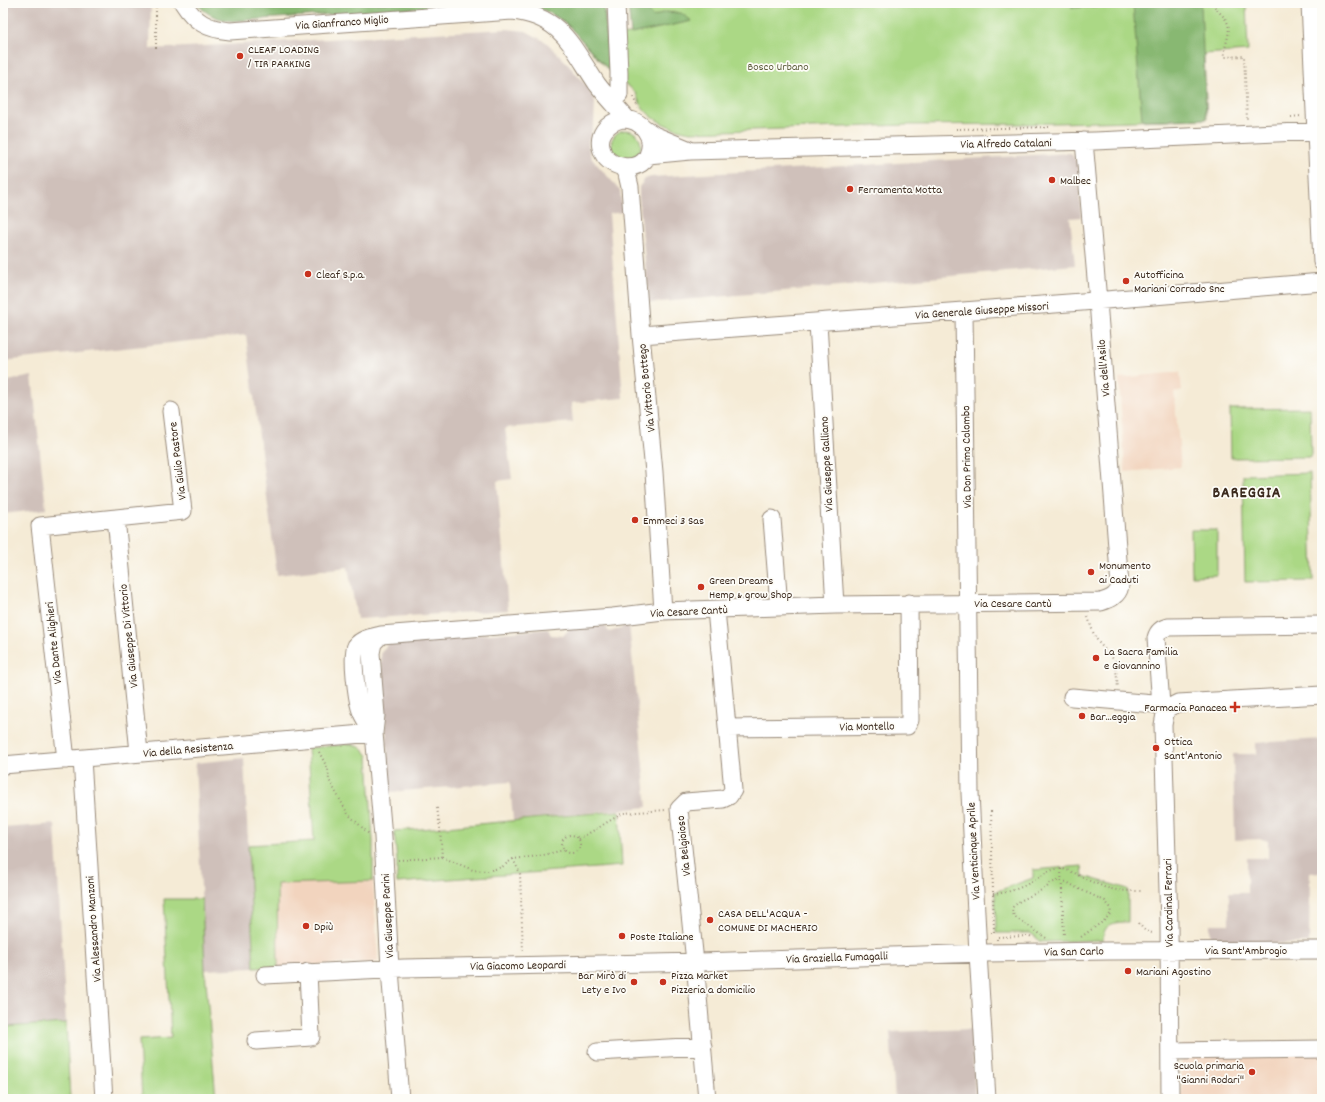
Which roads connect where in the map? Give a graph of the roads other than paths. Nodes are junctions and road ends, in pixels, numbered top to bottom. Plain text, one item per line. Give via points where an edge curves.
1 (183, 3) edge
2 (616, 3) edge
3 (1314, 13) edge
4 (598, 85) junction
5 (625, 93) road end
6 (637, 120) junction
7 (607, 125) junction
8 (1319, 132) edge
9 (1084, 142) junction
10 (690, 150) junction
11 (648, 155) junction
12 (622, 167) junction
13 (1322, 262) edge
14 (1322, 282) edge
15 (1098, 301) junction
16 (964, 311) junction
17 (818, 323) junction
18 (641, 335) junction
19 (171, 411) dead end
20 (116, 518) junction
21 (772, 519) dead end
22 (1116, 594) joint
23 (968, 603) junction
24 (910, 604) junction
25 (834, 605) junction
26 (779, 606) junction
27 (716, 610) junction
28 (663, 611) junction
29 (1322, 625) edge
30 (381, 635) joint
31 (1322, 695) edge
32 (1072, 697) dead end
33 (1164, 707) junction
34 (727, 728) junction
35 (374, 733) junction
36 (139, 753) junction
37 (74, 759) junction
38 (3, 765) edge
39 (1170, 950) junction
40 (1322, 950) edge
41 (978, 953) junction
42 (695, 962) junction
43 (390, 969) junction
44 (308, 972) junction
45 (265, 975) dead end
46 (256, 1041) dead end
47 (703, 1046) junction
48 (1322, 1049) edge
49 (1170, 1051) junction
50 (597, 1052) dead end
51 (104, 1099) edge
52 (400, 1099) edge
53 (707, 1099) edge
54 (987, 1099) edge
55 (1170, 1099) edge

1 - 4 street, Via Gianfranco Miglio via 202,24 230,31 522,12 546,20 566,36
2 - 5 street via 619,73
3 - 8 street
4 - 6 street, Via Gianfranco Miglio
4 - 7 street, Via Gianfranco Miglio via 608,110
6 - 7 street via 618,120
6 - 10 street, Via Alfredo Catalani via 654,135
6 - 11 street via 648,134
7 - 12 street via 601,137 602,152 612,163
8 - 9 street, Via Alfredo Catalani
8 - 13 street
9 - 10 street, Via Alfredo Catalani
9 - 15 street, Via dell'Asilo
10 - 11 street, Via Alfredo Catalani
11 - 12 street via 638,164
12 - 18 street, Via Vittorio Bottego via 627,174 630,187
14 - 15 street, Via Generale Giuseppe Missori
15 - 16 street, Via Generale Giuseppe Missori
15 - 22 street, Via dell'Asilo via 1120,586
16 - 17 street, Via Generale Giuseppe Missori
16 - 23 street, Via Don Primo Colombo
17 - 18 street, Via Generale Giuseppe Missori
17 - 25 street, Via Giuseppe Galliano
18 - 28 street, Via Vittorio Bottego via 654,472
19 - 20 street, Via Giulio Pastore via 183,511
20 - 36 street, Via Giuseppe Di Vittorio
20 - 37 street, Via Dante Alighieri via 40,526
21 - 26 street
22 - 23 street, Via Cesare Cantù via 1101,602
23 - 24 street, Via Cesare Cantù
23 - 41 street, Via Venticinque Aprile via 970,793
24 - 25 street, Via Cesare Cantù
24 - 34 street, Via Montello via 910,720 907,726
25 - 26 street, Via Cesare Cantù
26 - 27 street, Via Cesare Cantù
27 - 28 street, Via Cesare Cantù
27 - 34 street, Via Belgioioso
28 - 30 street, Via Cesare Cantù
29 - 33 street, Via Cardinal Ferrari via 1164,628 1156,638
30 - 35 street, Via Giuseppe Parini via 374,643 371,653 376,715
31 - 33 street via 1178,703
32 - 33 street
33 - 39 street, Via Cardinal Ferrari
34 - 42 street, Via Belgioioso via 733,790 723,799 686,802 679,809
35 - 36 street, Via della Resistenza
35 - 43 street, Via Giuseppe Parini
36 - 37 street, Via della Resistenza
37 - 38 street, Via della Resistenza
37 - 51 street, Via Alessandro Manzoni
39 - 40 street, Via Sant'Ambrogio
39 - 41 street, Via San Carlo
39 - 49 street, Via Cardinal Ferrari
41 - 42 street, Via Graziella Fumagalli
41 - 54 street, Via Venticinque Aprile
42 - 43 street, Via Giacomo Leopardi
42 - 47 street, Via Belgioioso
43 - 44 street, Via Giacomo Leopardi
43 - 52 street, Via Giuseppe Parini
44 - 45 street, Via Giacomo Leopardi
44 - 46 street via 311,1037
47 - 50 street
47 - 53 street, Via Belgioioso
48 - 49 street
49 - 55 street, Via Cardinal Ferrari

